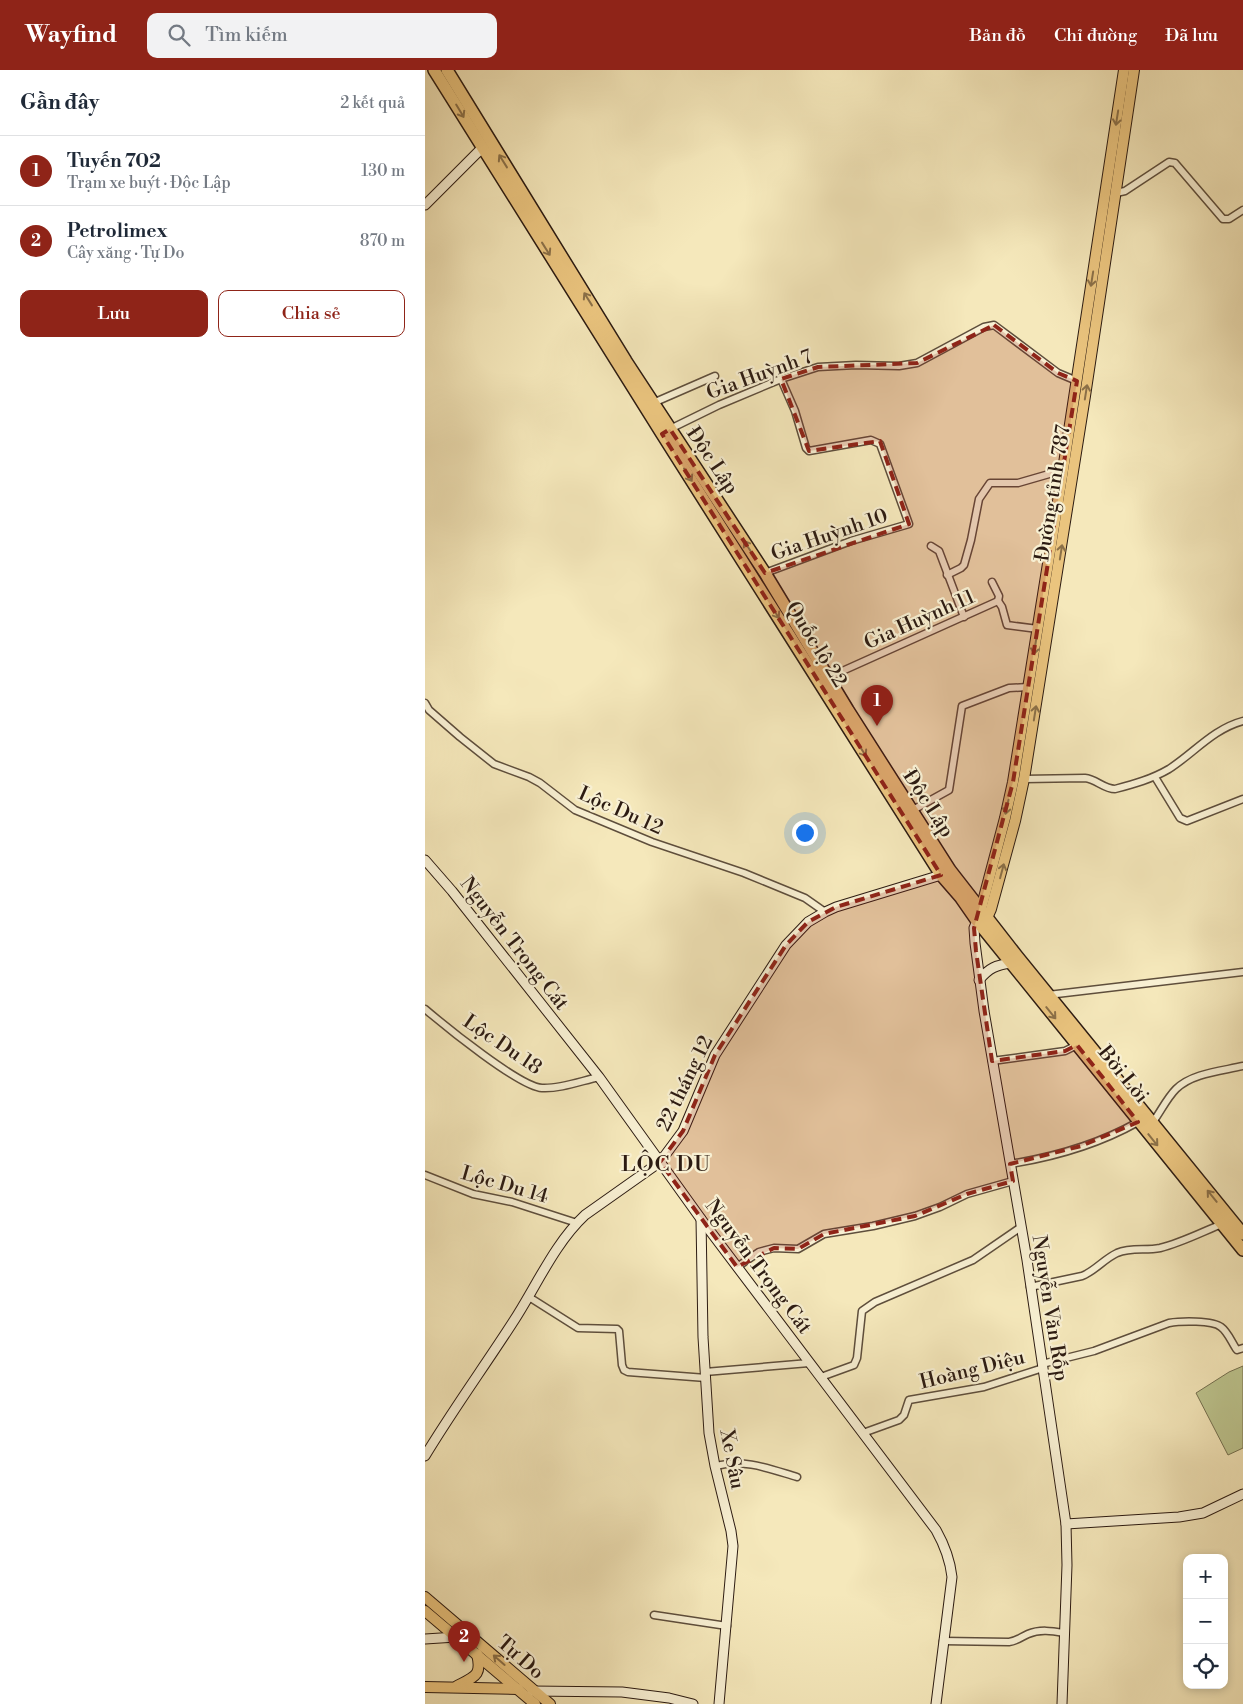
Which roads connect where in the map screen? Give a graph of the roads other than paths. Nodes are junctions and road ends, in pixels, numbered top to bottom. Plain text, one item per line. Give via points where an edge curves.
1 (434, 70) edge
2 (447, 70) edge
3 (1124, 70) edge
4 (1135, 70) edge
5 (482, 148) junction
6 (1116, 193) junction
7 (425, 205) edge
8 (1243, 210) edge
9 (715, 376) dead end
10 (781, 379) junction
11 (1077, 381) junction
12 (653, 404) junction
13 (666, 432) junction
14 (1063, 470) junction
15 (931, 546) dead end
16 (765, 573) junction
17 (947, 574) junction
18 (992, 582) dead end
19 (998, 601) junction
20 (964, 617) junction
21 (1038, 629) junction
22 (829, 677) junction
23 (1028, 687) junction
24 (425, 703) edge
25 (1243, 721) edge
26 (1155, 777) junction
27 (1024, 779) junction
28 (1243, 799) edge
29 (911, 811) junction
30 (425, 860) edge
31 (946, 872) junction
32 (825, 912) junction
33 (981, 916) junction
34 (1011, 963) junction
35 (1243, 972) edge
36 (979, 980) junction
37 (1048, 995) junction
38 (426, 1011) edge
39 (1077, 1045) junction
40 (992, 1061) junction
41 (1243, 1066) edge
42 (599, 1077) junction
43 (1139, 1122) junction
44 (1153, 1122) junction
45 (660, 1162) junction
46 (1010, 1164) junction
47 (425, 1175) edge
48 (1013, 1181) junction
49 (701, 1220) junction
50 (1231, 1221) junction
51 (577, 1223) junction
52 (1021, 1227) junction
53 (1243, 1234) edge
54 (1243, 1250) edge
55 (737, 1267) junction
56 (1030, 1287) junction
57 (529, 1297) junction
58 (1243, 1348) edge
59 (809, 1363) junction
60 (1043, 1366) junction
61 (706, 1375) junction
62 (821, 1377) junction
63 (863, 1433) junction
64 (425, 1456) edge
65 (715, 1466) junction
66 (797, 1476) dead end
67 (1243, 1494) edge
68 (1066, 1524) junction
69 (425, 1596) edge
70 (425, 1611) edge
71 (653, 1615) dead end
72 (727, 1626) junction
73 (1065, 1633) junction
74 (456, 1638) junction
75 (425, 1639) edge
76 (943, 1640) junction
77 (477, 1654) junction
78 (456, 1686) junction
79 (425, 1687) edge
80 (517, 1689) junction
81 (535, 1692) junction
82 (535, 1704) edge
83 (550, 1704) edge
84 (693, 1704) edge
85 (719, 1704) edge
86 (936, 1704) edge
87 (1062, 1704) edge

1 -> 5 highway, Độc Lập
12 -> 2 highway, Độc Lập
3 -> 11 main road, Đường tỉnh 787
4 - 6 main road, Đường tỉnh 787
5 - 7 street
5 -> 13 highway, Độc Lập
6 - 8 street via 1125,191 1172,162 1223,219
27 -> 6 main road, Đường tỉnh 787
9 - 12 street
10 - 11 street, Gia Huỳnh 7 via 818,367 917,363 984,327 994,325 1058,373
10 - 13 street, Gia Huỳnh 7
10 - 16 street, Gia Huỳnh 10 via 809,451 871,440 880,444 909,524 851,541
11 - 14 main road, Đường tỉnh 787
12 - 13 highway, Độc Lập
16 -> 13 highway, Độc Lập via 715,495
13 -> 31 highway, Quốc lộ 22
14 - 17 street via 1018,483 991,483 979,499 964,565
14 - 21 main road, Đường tỉnh 787
15 - 17 street via 939,552
16 - 22 highway, Độc Lập
17 - 20 street
18 - 19 street
19 - 20 street, Gia Huỳnh 11
19 - 21 street, Gia Huỳnh 11 via 1007,625
20 - 22 street, Gia Huỳnh 11
21 -> 23 main road, Đường tỉnh 787
22 - 29 highway, Độc Lập
23 - 29 street via 1009,688 962,706 949,790
23 -> 33 main road, Đường tỉnh 787 via 1011,791
24 - 32 street, Lộc Du 12 via 429,710 494,764 540,783 575,810 652,842 744,873 805,898
25 - 26 street via 1221,730
26 - 27 street via 1111,789 1085,778
26 - 28 street via 1183,821
33 -> 27 main road, Đường tỉnh 787 via 991,909
29 - 31 highway, Độc Lập
30 - 42 street, Nguyễn Trọng Cát
31 - 32 street, 22 tháng 12
31 - 33 highway, Quốc lộ 22 via 961,898
32 - 45 street, 22 tháng 12 via 808,922 781,954 715,1054 683,1131
33 - 34 highway, Bời Lời
33 - 36 street, Nguyễn Văn Rốp via 974,928
33 - 37 highway, Bời Lời
34 - 36 street via 997,965
34 -> 39 highway, Bời Lời
35 - 37 street
36 - 40 street, Nguyễn Văn Rốp
37 - 44 highway, Bời Lời
38 - 42 street, Lộc Du 18 via 527,1084 551,1088
39 - 40 street via 1065,1051
39 - 43 highway, Bời Lời
40 - 46 street, Nguyễn Văn Rốp
41 - 44 street via 1186,1081 1177,1088
42 - 45 street, Nguyễn Trọng Cát
43 - 46 street via 1117,1134 1081,1146
43 -> 50 highway, Bời Lời
50 -> 44 highway, Bời Lời
45 - 49 street, Nguyễn Trọng Cát
45 - 51 street, 22 tháng 12
46 - 48 street, Nguyễn Văn Rốp
47 - 51 street, Lộc Du 14 via 473,1194 513,1202
48 - 52 street, Nguyễn Văn Rốp
48 - 55 street via 967,1194 915,1216 824,1234 798,1249 774,1248 759,1252
49 - 55 street, Nguyễn Trọng Cát
49 - 61 street, Xe Sâu
50 - 53 highway, Bời Lời
50 - 54 highway, Bời Lời
50 - 56 street via 1167,1246 1117,1253 1081,1276
51 - 57 street, 22 tháng 12 via 561,1243
52 - 56 street, Nguyễn Văn Rốp
52 - 62 street via 973,1260 875,1302 862,1311 854,1365
55 - 59 street, Nguyễn Trọng Cát
56 - 60 street, Nguyễn Văn Rốp
57 - 61 street via 578,1328 617,1329 622,1365 628,1372
57 - 64 street, 22 tháng 12
58 - 60 street, Hoàng Diệu via 1237,1350 1222,1327 1180,1321
59 - 61 street
59 - 62 street, Nguyễn Trọng Cát
60 - 63 street, Hoàng Diệu via 984,1387 909,1400 899,1420
60 - 68 street, Nguyễn Văn Rốp
61 - 65 street, Xe Sâu via 709,1433
62 - 63 street, Nguyễn Trọng Cát
63 - 76 street, Nguyễn Trọng Cát via 945,1546 952,1577
65 - 66 street via 747,1463
65 - 72 street, Xe Sâu via 732,1539
67 - 68 street via 1203,1513
68 - 73 street, Nguyễn Văn Rốp
81 -> 69 main road, Tự Do
70 - 74 main road, Tự Do
71 - 72 street
72 - 85 street, Xe Sâu
73 - 76 street via 1035,1631 1009,1642
73 - 87 street, Nguyễn Văn Rốp
74 - 75 street
74 - 77 main road, Tự Do
76 - 86 street, Nguyễn Trọng Cát
77 - 78 main road via 478,1673
77 - 80 main road, Tự Do
78 - 79 main road
78 - 80 main road
80 - 81 street
80 - 82 main road, Tự Do
81 - 83 main road, Tự Do
81 - 84 street via 622,1692

